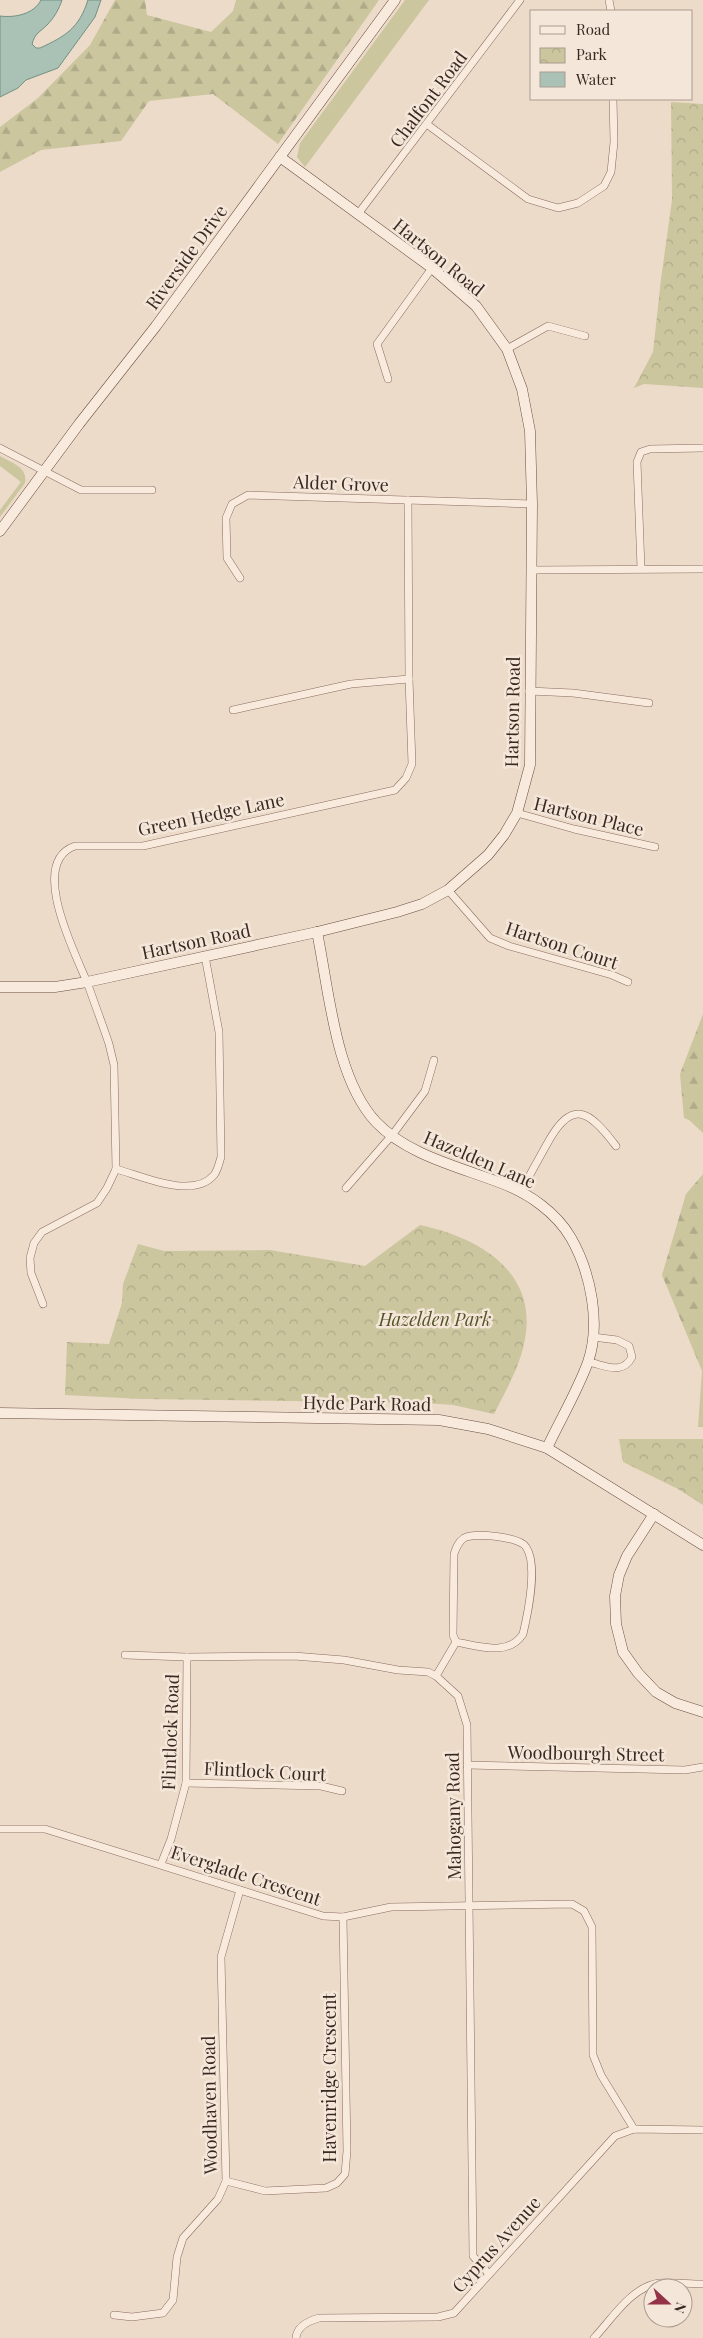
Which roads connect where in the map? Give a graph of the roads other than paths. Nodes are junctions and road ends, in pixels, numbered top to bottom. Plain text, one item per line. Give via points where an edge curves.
1 (395, 0) edge
2 (520, 0) edge
3 (614, 100) edge
4 (428, 125) junction
5 (280, 157) junction
6 (358, 214) junction
7 (432, 268) junction
8 (585, 336) dead end
9 (507, 349) junction
10 (388, 379) dead end
11 (0, 448) edge
12 (703, 448) edge
13 (44, 471) junction
14 (152, 490) dead end
15 (408, 500) junction
16 (532, 504) junction
17 (0, 531) edge
18 (641, 568) junction
19 (703, 568) edge
20 (531, 570) junction
21 (240, 578) dead end
22 (409, 679) junction
23 (529, 691) junction
24 (649, 703) dead end
25 (234, 710) dead end
26 (516, 813) junction
27 (655, 848) dead end
28 (448, 890) junction
29 (317, 932) junction
30 (205, 956) junction
31 (87, 982) junction
32 (628, 982) dead end
33 (0, 987) edge
34 (434, 1060) dead end
35 (393, 1134) junction
36 (616, 1146) dead end
37 (116, 1169) junction
38 (346, 1188) dead end
39 (521, 1192) junction
40 (43, 1304) dead end
41 (594, 1337) junction
42 (588, 1362) junction
43 (0, 1413) edge
44 (547, 1448) junction
45 (654, 1514) junction
46 (703, 1544) edge
47 (456, 1642) junction
48 (125, 1654) dead end
49 (187, 1657) junction
50 (436, 1676) junction
51 (703, 1712) edge
52 (467, 1765) junction
53 (703, 1768) edge
54 (186, 1783) junction
55 (342, 1791) dead end
56 (0, 1829) edge
57 (161, 1864) junction
58 (240, 1890) junction
59 (469, 1905) junction
60 (343, 1917) junction
61 (634, 2130) junction
62 (703, 2130) edge
63 (226, 2182) junction
64 (489, 2274) junction
65 (703, 2284) edge
66 (114, 2315) dead end
67 (296, 2338) edge
68 (594, 2338) edge

1 - 5 street, Riverside Drive
2 - 4 street, Chalfont Road
3 - 4 street via 611,172 604,186 578,203 558,208 528,198
4 - 6 street, Chalfont Road
5 - 6 street, Hartson Road
5 - 13 street, Riverside Drive
6 - 7 street, Hartson Road
7 - 9 street, Hartson Road via 476,306
7 - 10 street via 377,344
8 - 9 street via 548,326
9 - 16 street, Hartson Road via 522,389 530,431
11 - 13 street
12 - 18 street via 642,452 637,462
13 - 14 street via 88,492
13 - 17 street, Riverside Drive
15 - 16 street, Alder Grove
15 - 21 street, Alder Grove via 248,495 232,504 226,518 227,558
15 - 22 street, Green Hedge Lane
16 - 20 street, Hartson Road
18 - 19 street
18 - 20 street
20 - 23 street, Hartson Road
22 - 25 street via 352,684
22 - 31 street, Green Hedge Lane via 412,764 396,790 144,846 75,846 67,849 57,863 57,909
23 - 24 street
23 - 26 street, Hartson Road via 530,765
26 - 27 street, Hartson Place
26 - 28 street, Hartson Road via 488,855
28 - 29 street, Hartson Road via 398,912
28 - 32 street, Hartson Court via 490,938
29 - 30 street, Hartson Road
29 - 35 street, Hazelden Lane via 343,1064 358,1097 376,1122
30 - 31 street, Hartson Road
30 - 37 street via 219,1032 221,1157 215,1173 207,1182 189,1187
31 - 33 street, Hartson Road via 55,987
31 - 37 street, Green Hedge Lane via 114,1066
34 - 35 street via 425,1091
35 - 38 street
35 - 39 street, Hazelden Lane via 415,1150
36 - 39 street via 602,1128 585,1115 567,1116 557,1124
37 - 40 street, Green Hedge Lane via 97,1203 42,1232 34,1243 31,1273
39 - 41 street, Hazelden Lane via 542,1205 571,1238 586,1273
41 - 42 street, Hazelden Lane
41 - 42 street via 617,1340 629,1346 632,1357 628,1365 617,1369
42 - 44 street, Hazelden Lane
43 - 44 street, Hyde Park Road via 439,1420 488,1429
44 - 45 street, Hyde Park Road
45 - 46 street, Hyde Park Road
45 - 51 street via 626,1556 619,1575 616,1624 623,1652 656,1692 675,1703
47 - 47 street via 453,1635 457,1545 465,1538 475,1536 516,1539 526,1546 532,1560 523,1634 518,1642 500,1649
47 - 50 street
48 - 49 street
49 - 50 street via 294,1656 344,1660 428,1672
49 - 54 street, Flintlock Road
50 - 52 street, Mahogany Road via 458,1696 467,1725
52 - 53 street, Woodbourgh Street
52 - 59 street, Mahogany Road
54 - 55 street, Flintlock Court via 321,1786
54 - 57 street, Flintlock Road
56 - 57 street, Everglade Crescent via 45,1829
57 - 58 street, Everglade Crescent
58 - 60 street, Everglade Crescent via 303,1911
58 - 63 street, Woodhaven Road via 221,1957
59 - 60 street, Everglade Crescent via 391,1907
59 - 61 street, Everglade Crescent via 572,1904 584,1912 592,1927 592,2055
59 - 64 street, Mahogany Road via 473,2256
60 - 63 street, Havenridge Crescent via 345,2174 326,2188 265,2191
61 - 62 street, Cyprus Avenue
61 - 64 street, Cyprus Avenue via 615,2136
63 - 66 street, Woodhaven Road via 218,2200 183,2238 176,2257 173,2300 163,2312
64 - 67 street, Cyprus Avenue via 454,2313 438,2317 318,2318 307,2321
65 - 68 street via 659,2284 644,2288 630,2298

